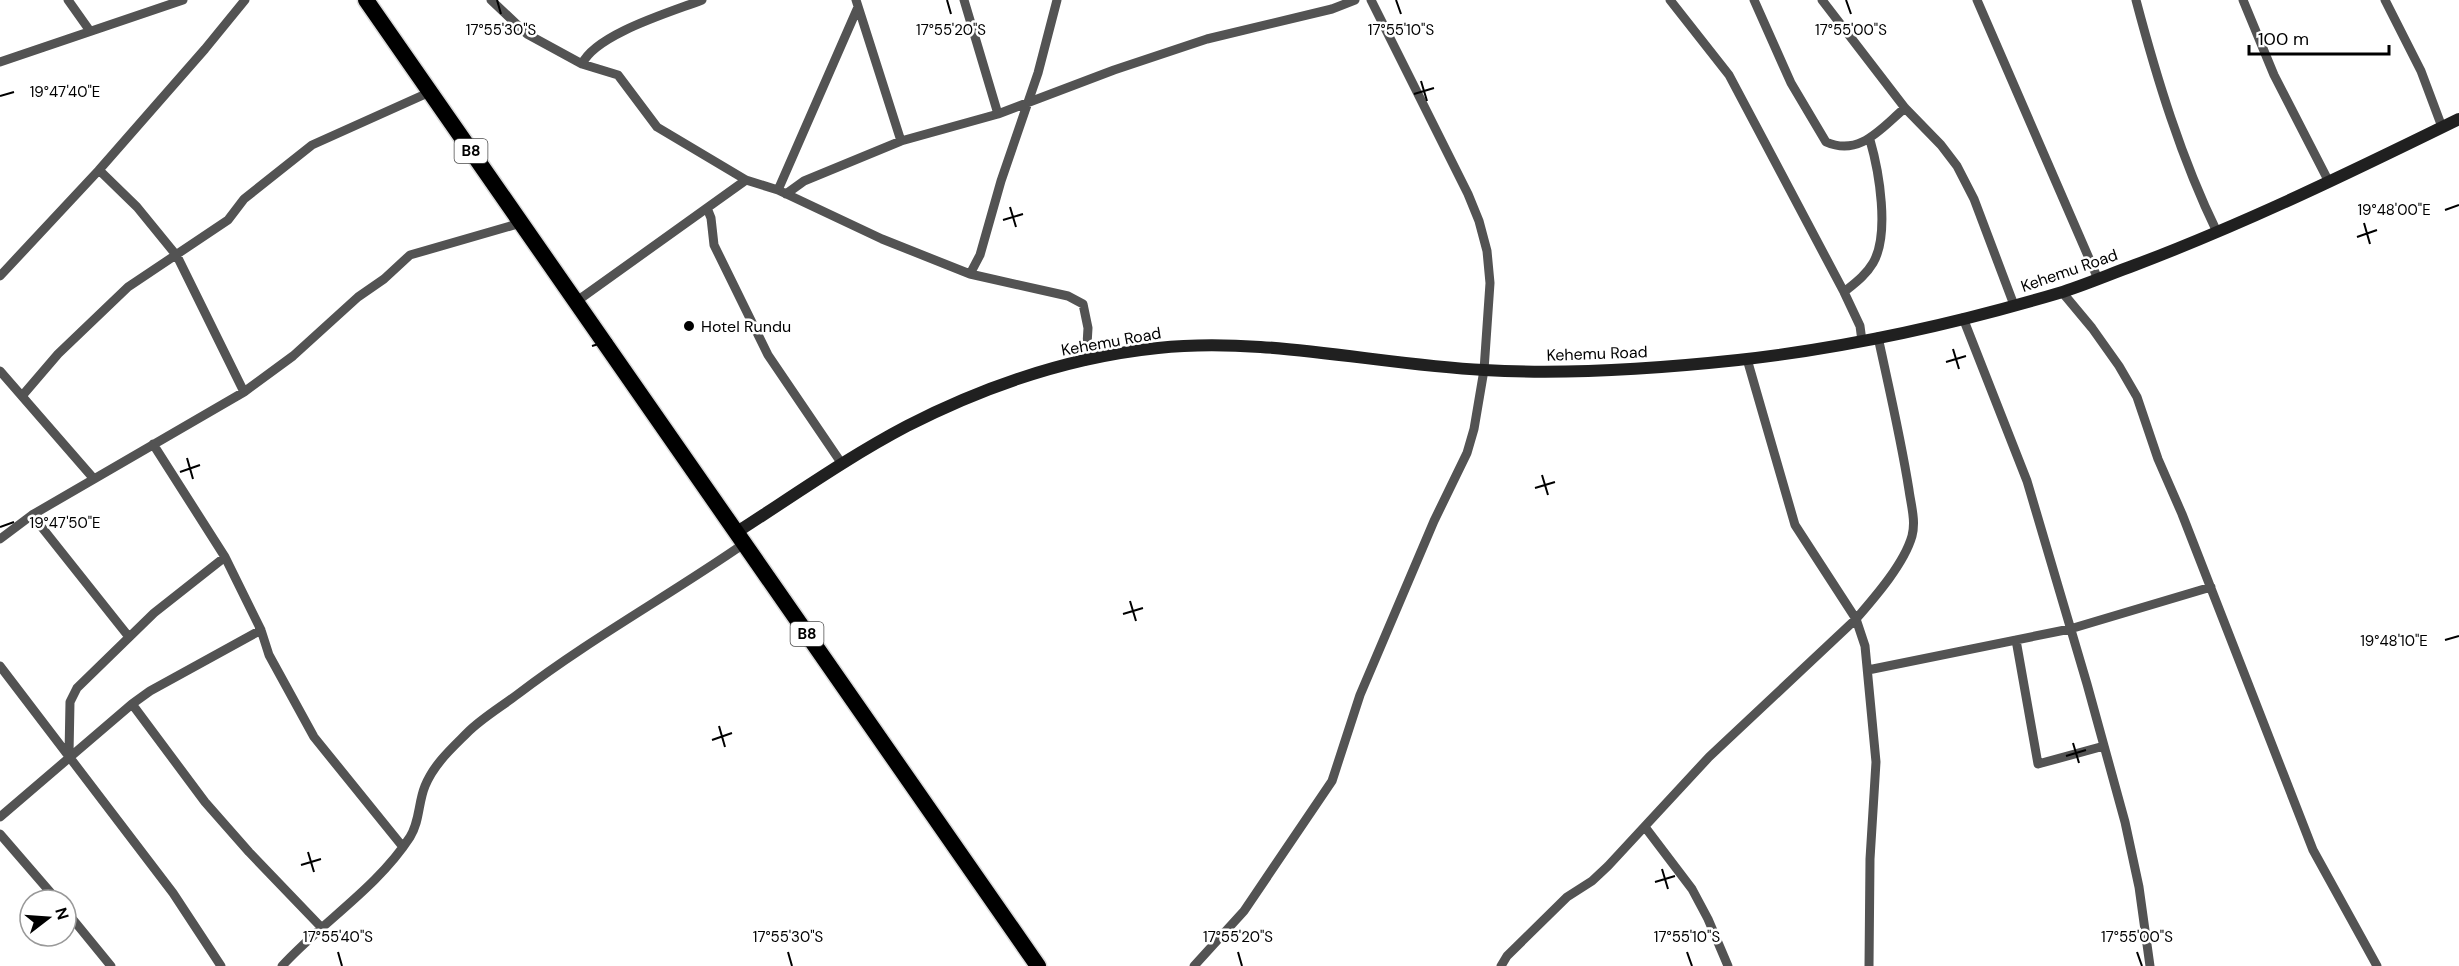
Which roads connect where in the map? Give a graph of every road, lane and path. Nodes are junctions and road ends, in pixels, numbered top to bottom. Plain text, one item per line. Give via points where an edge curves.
1 (68, 0) edge
2 (183, 0) edge
3 (245, 0) edge
4 (366, 0) edge
5 (491, 0) edge
6 (702, 0) edge
7 (964, 0) edge
8 (1057, 0) edge
9 (1355, 0) edge
10 (1371, 0) edge
11 (1670, 0) edge
12 (1755, 0) edge
13 (1822, 0) edge
14 (1977, 0) edge
15 (2136, 0) edge
16 (2243, 0) edge
17 (2385, 0) edge
18 (857, 4) edge
19 (90, 31) junction
20 (0, 62) edge
21 (582, 64) junction
22 (430, 92) junction
23 (1028, 103) junction
24 (1905, 108) junction
25 (998, 114) junction
26 (2459, 119) edge
27 (2442, 127) junction
28 (1870, 140) junction
29 (901, 141) junction
30 (99, 170) junction
31 (747, 180) junction
32 (2329, 182) junction
33 (782, 192) junction
34 (707, 208) junction
35 (521, 223) junction
36 (2217, 232) junction
37 (177, 256) junction
38 (970, 274) junction
39 (0, 276) edge
40 (2098, 279) junction
41 (1844, 292) junction
42 (2062, 292) junction
43 (577, 301) junction
44 (2014, 305) junction
45 (1963, 318) junction
46 (1878, 337) junction
47 (1862, 341) junction
48 (1747, 359) junction
49 (1086, 361) junction
50 (1484, 370) junction
51 (0, 371) edge
52 (244, 392) junction
53 (22, 396) junction
54 (153, 444) junction
55 (842, 464) junction
56 (94, 479) junction
57 (32, 515) junction
58 (741, 538) junction
59 (0, 539) edge
60 (225, 557) junction
61 (2211, 587) junction
62 (1856, 619) junction
63 (2070, 629) junction
64 (261, 630) junction
65 (129, 637) junction
66 (2016, 640) junction
67 (0, 666) edge
68 (1868, 670) junction
69 (132, 704) junction
70 (2104, 746) junction
71 (70, 755) junction
72 (0, 817) edge
73 (1645, 827) junction
74 (0, 834) edge
75 (403, 847) junction
76 (47, 888) edge
77 (78, 926) edge
78 (321, 927) junction
79 (111, 966) edge
80 (220, 966) edge
81 (282, 966) edge
82 (1038, 966) edge
83 (1194, 966) edge
84 (1501, 966) edge
85 (1728, 966) edge
86 (1869, 966) edge
87 (2150, 966) edge
88 (2376, 966) edge

1 - 19 street
2 - 19 street
3 - 30 street
4 - 22 highway, B8
5 - 21 street via 527,34
6 - 21 street via 619,33 596,48
7 - 25 street
8 - 23 street
9 - 23 street via 1165,52
10 - 50 street via 1479,221 1491,283
11 - 41 street via 1729,75
12 - 28 street via 1791,83 1827,142 1847,146
13 - 24 street
14 - 40 street
15 - 36 street via 2166,104
16 - 32 street via 2274,75
17 - 27 street via 2421,71
18 - 29 street
18 - 33 street
19 - 20 street
21 - 31 street via 618,75 657,127
22 - 35 highway, B8
22 - 37 street via 303,151 244,199 228,220
23 - 25 street
23 - 38 street via 980,255
24 - 28 street
24 - 44 street via 1957,166 1974,199
25 - 29 street
26 - 27 street, Kehemu Road
27 - 32 street, Kehemu Road
28 - 41 street via 1877,166 1881,243 1863,277
29 - 33 street
30 - 37 street via 137,207
30 - 39 street
31 - 33 street
31 - 34 street
32 - 36 street, Kehemu Road
33 - 38 street via 882,239
34 - 43 street
34 - 55 street via 714,245 768,356
35 - 43 highway, B8
35 - 52 street via 410,255 293,356
36 - 40 street, Kehemu Road
37 - 52 street
37 - 53 street via 128,287 58,354
38 - 49 street via 1068,296 1083,304 1088,328
40 - 42 street, Kehemu Road
41 - 47 street via 1860,326
42 - 44 street, Kehemu Road
42 - 61 street via 2092,328 2137,397
43 - 58 highway, B8
44 - 45 street, Kehemu Road
45 - 46 street, Kehemu Road
45 - 63 street via 2027,481
46 - 47 street, Kehemu Road
46 - 62 street via 1913,528 1905,553
47 - 48 street, Kehemu Road
48 - 50 street, Kehemu Road via 1602,370
48 - 62 street via 1795,525
49 - 50 street, Kehemu Road via 1157,348 1225,346
49 - 55 street, Kehemu Road via 958,401
50 - 83 street via 1467,453 1360,695 1332,781 1244,911
51 - 53 street
52 - 54 street
53 - 56 street
54 - 56 street
54 - 60 street
55 - 58 street, Kehemu Road
56 - 57 street
57 - 59 street
57 - 65 street
58 - 75 street via 638,615 557,664 470,730 436,764 424,787 419,816
58 - 82 highway, B8
60 - 64 street
60 - 65 street
61 - 63 street
61 - 88 street via 2313,850
62 - 68 street
62 - 73 street via 1709,757
63 - 66 street
63 - 70 street
64 - 69 street
64 - 75 street via 269,655 314,737
65 - 71 street via 72,696
66 - 68 street
66 - 70 street via 2038,764
67 - 71 street
68 - 86 street via 1876,762
69 - 71 street
69 - 78 street via 205,802
70 - 87 street via 2139,887
71 - 72 street
71 - 80 street via 174,893
73 - 84 street via 1601,873 1567,897
73 - 85 street via 1692,889
74 - 76 street
75 - 78 street via 378,876
77 - 79 street
78 - 81 street

